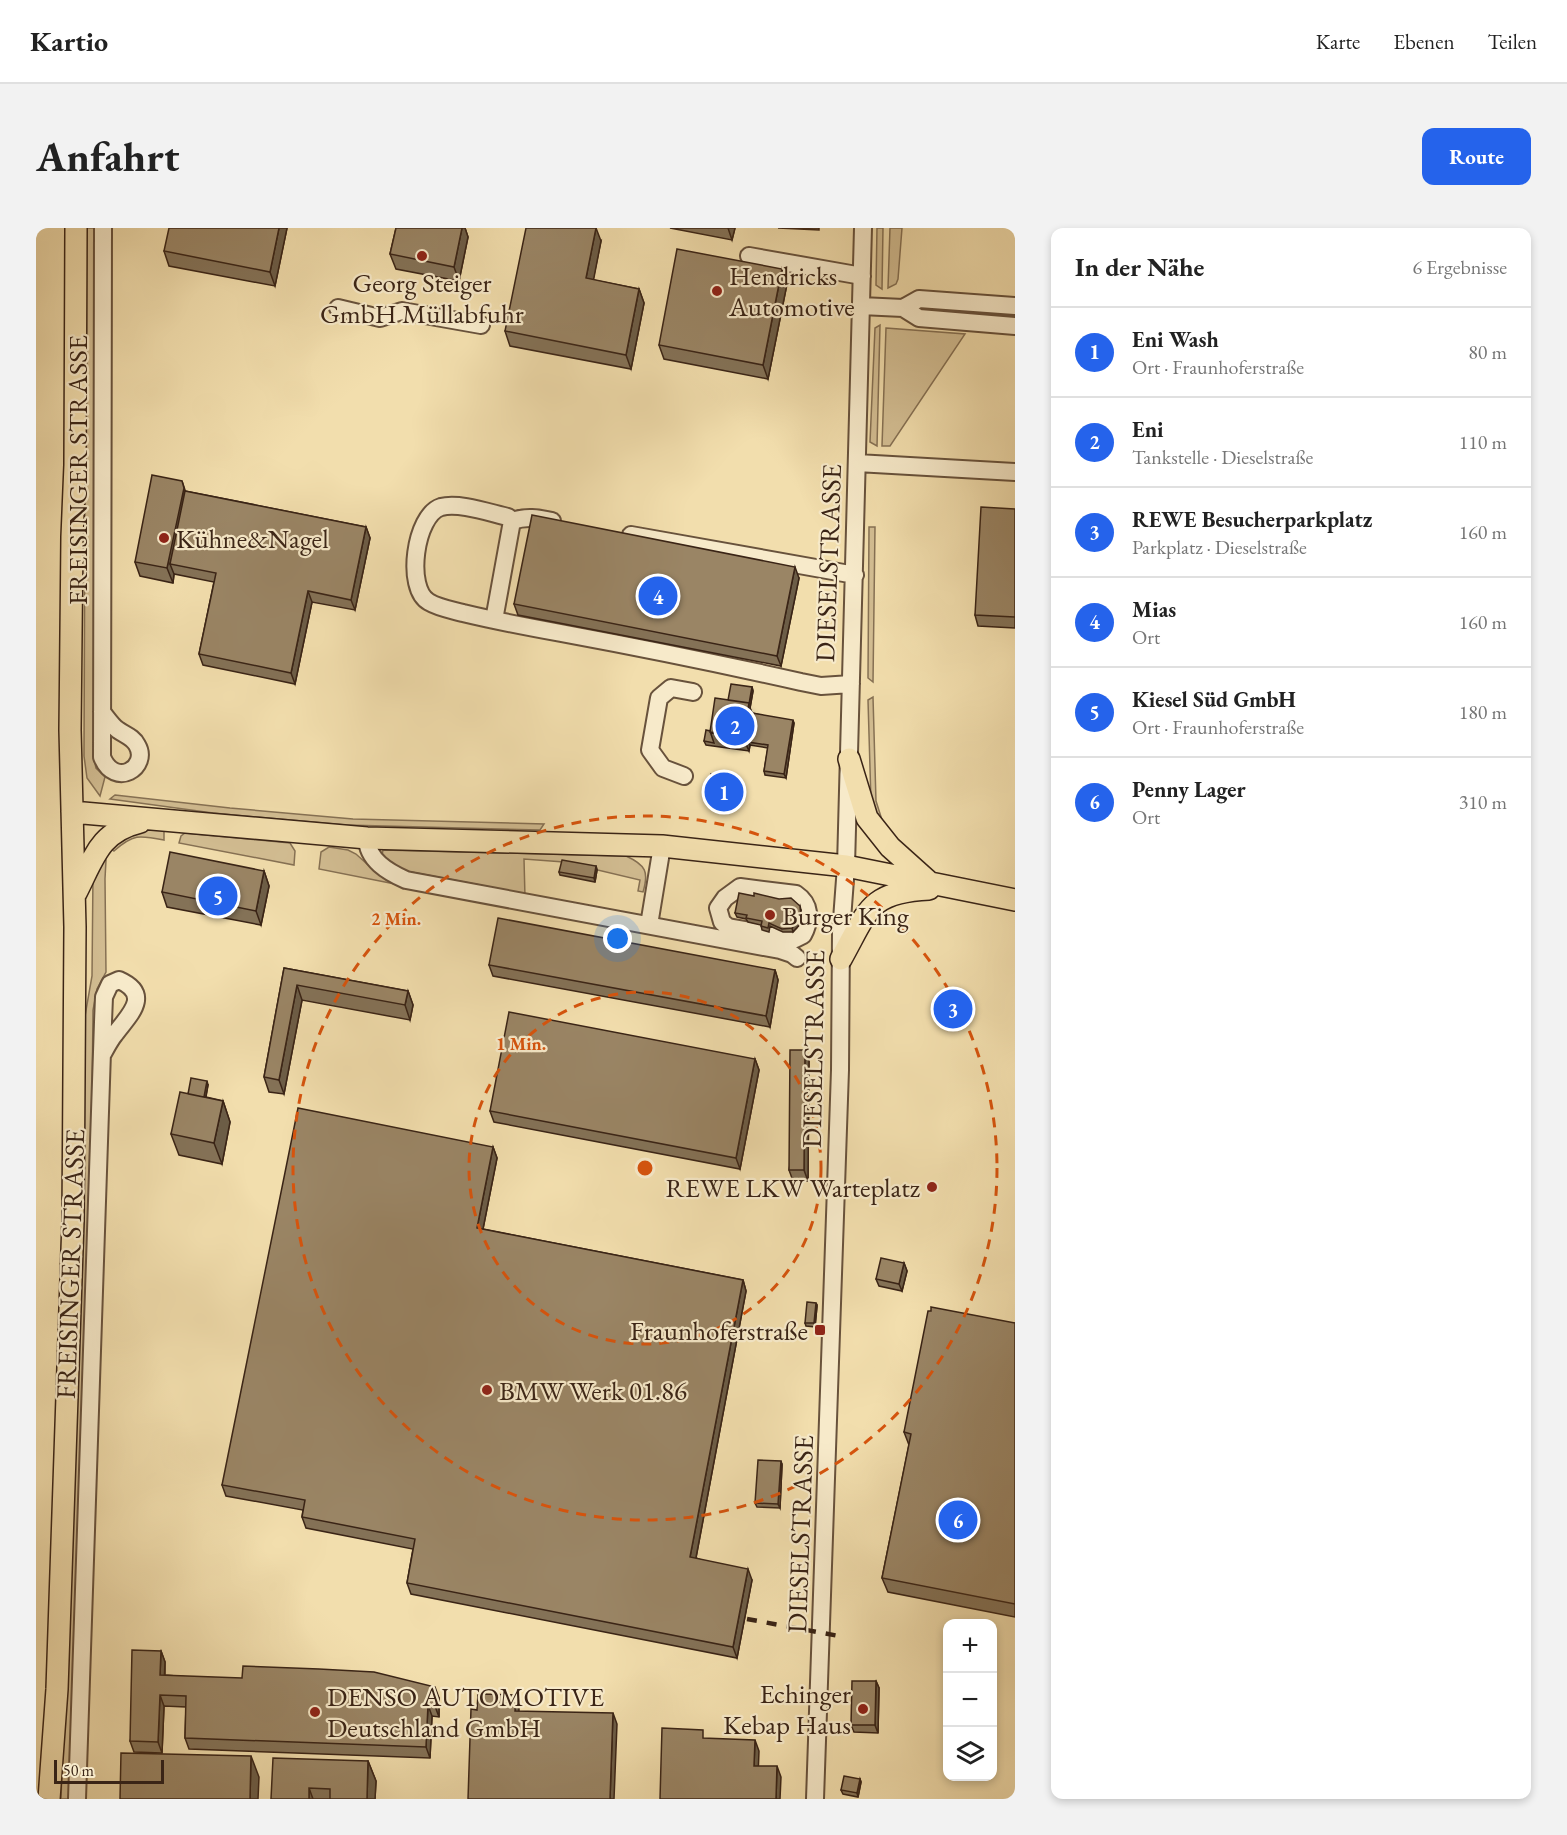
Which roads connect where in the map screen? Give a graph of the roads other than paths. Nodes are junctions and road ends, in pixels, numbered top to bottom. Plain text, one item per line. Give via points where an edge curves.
1 (76, 228) edge
2 (103, 228) edge
3 (863, 228) edge
4 (748, 256) dead end
5 (862, 276) junction
6 (861, 306) junction
7 (1015, 306) edge
8 (338, 308) dead end
9 (903, 308) junction
10 (481, 325) dead end
11 (1015, 326) edge
12 (856, 463) junction
13 (1015, 472) edge
14 (512, 521) junction
15 (569, 524) edge
16 (615, 532) edge
17 (855, 575) junction
18 (494, 620) junction
19 (851, 684) junction
20 (693, 692) dead end
21 (102, 712) dead end
22 (849, 759) junction
23 (684, 776) dead end
24 (72, 812) junction
25 (150, 820) junction
26 (367, 838) junction
27 (662, 846) junction
28 (846, 866) junction
29 (930, 883) junction
30 (956, 888) junction
31 (75, 896) junction
32 (1015, 900) edge
33 (718, 908) joint
34 (649, 925) junction
35 (797, 958) dead end
36 (841, 958) junction
37 (102, 1055) dead end
38 (49, 1799) edge
39 (77, 1799) edge
40 (815, 1799) edge

1 - 24 main road
2 - 21 street, FREISINGER STRASSE
3 - 5 street, DIESELSTRASSE
4 - 5 street
5 - 6 street, DIESELSTRASSE
6 - 9 street
6 - 12 street, DIESELSTRASSE
7 - 9 street via 919,299
8 - 10 street via 380,318 402,311
9 - 11 street via 919,318
12 - 13 street
12 - 17 street, DIESELSTRASSE
14 - 15 street via 534,518
14 - 18 street
14 - 18 street via 453,505 439,507 419,534 417,588 427,602
16 - 17 street
17 - 19 street, DIESELSTRASSE
18 - 19 street via 821,686
19 - 22 street, DIESELSTRASSE
20 - 23 street via 671,688 659,698 650,750 663,768
22 - 28 street, DIESELSTRASSE
22 - 29 main road via 867,818 890,847
24 - 25 main road
24 - 31 main road
25 - 26 main road
25 - 31 main road via 112,832 100,846
26 - 27 main road
26 - 34 street via 367,848 380,865 406,880
27 - 28 main road
27 - 34 street
28 - 29 main road
28 - 36 street, DIESELSTRASSE
29 - 30 main road
30 - 32 main road
30 - 36 main road via 915,890 874,903
31 - 38 main road via 73,1221 57,1689
33 - 33 street via 728,927 795,939 808,926 808,906 796,894 740,887 724,898
34 - 35 street via 780,950
36 - 40 street, DIESELSTRASSE via 833,1326
37 - 39 street, FREISINGER STRASSE

